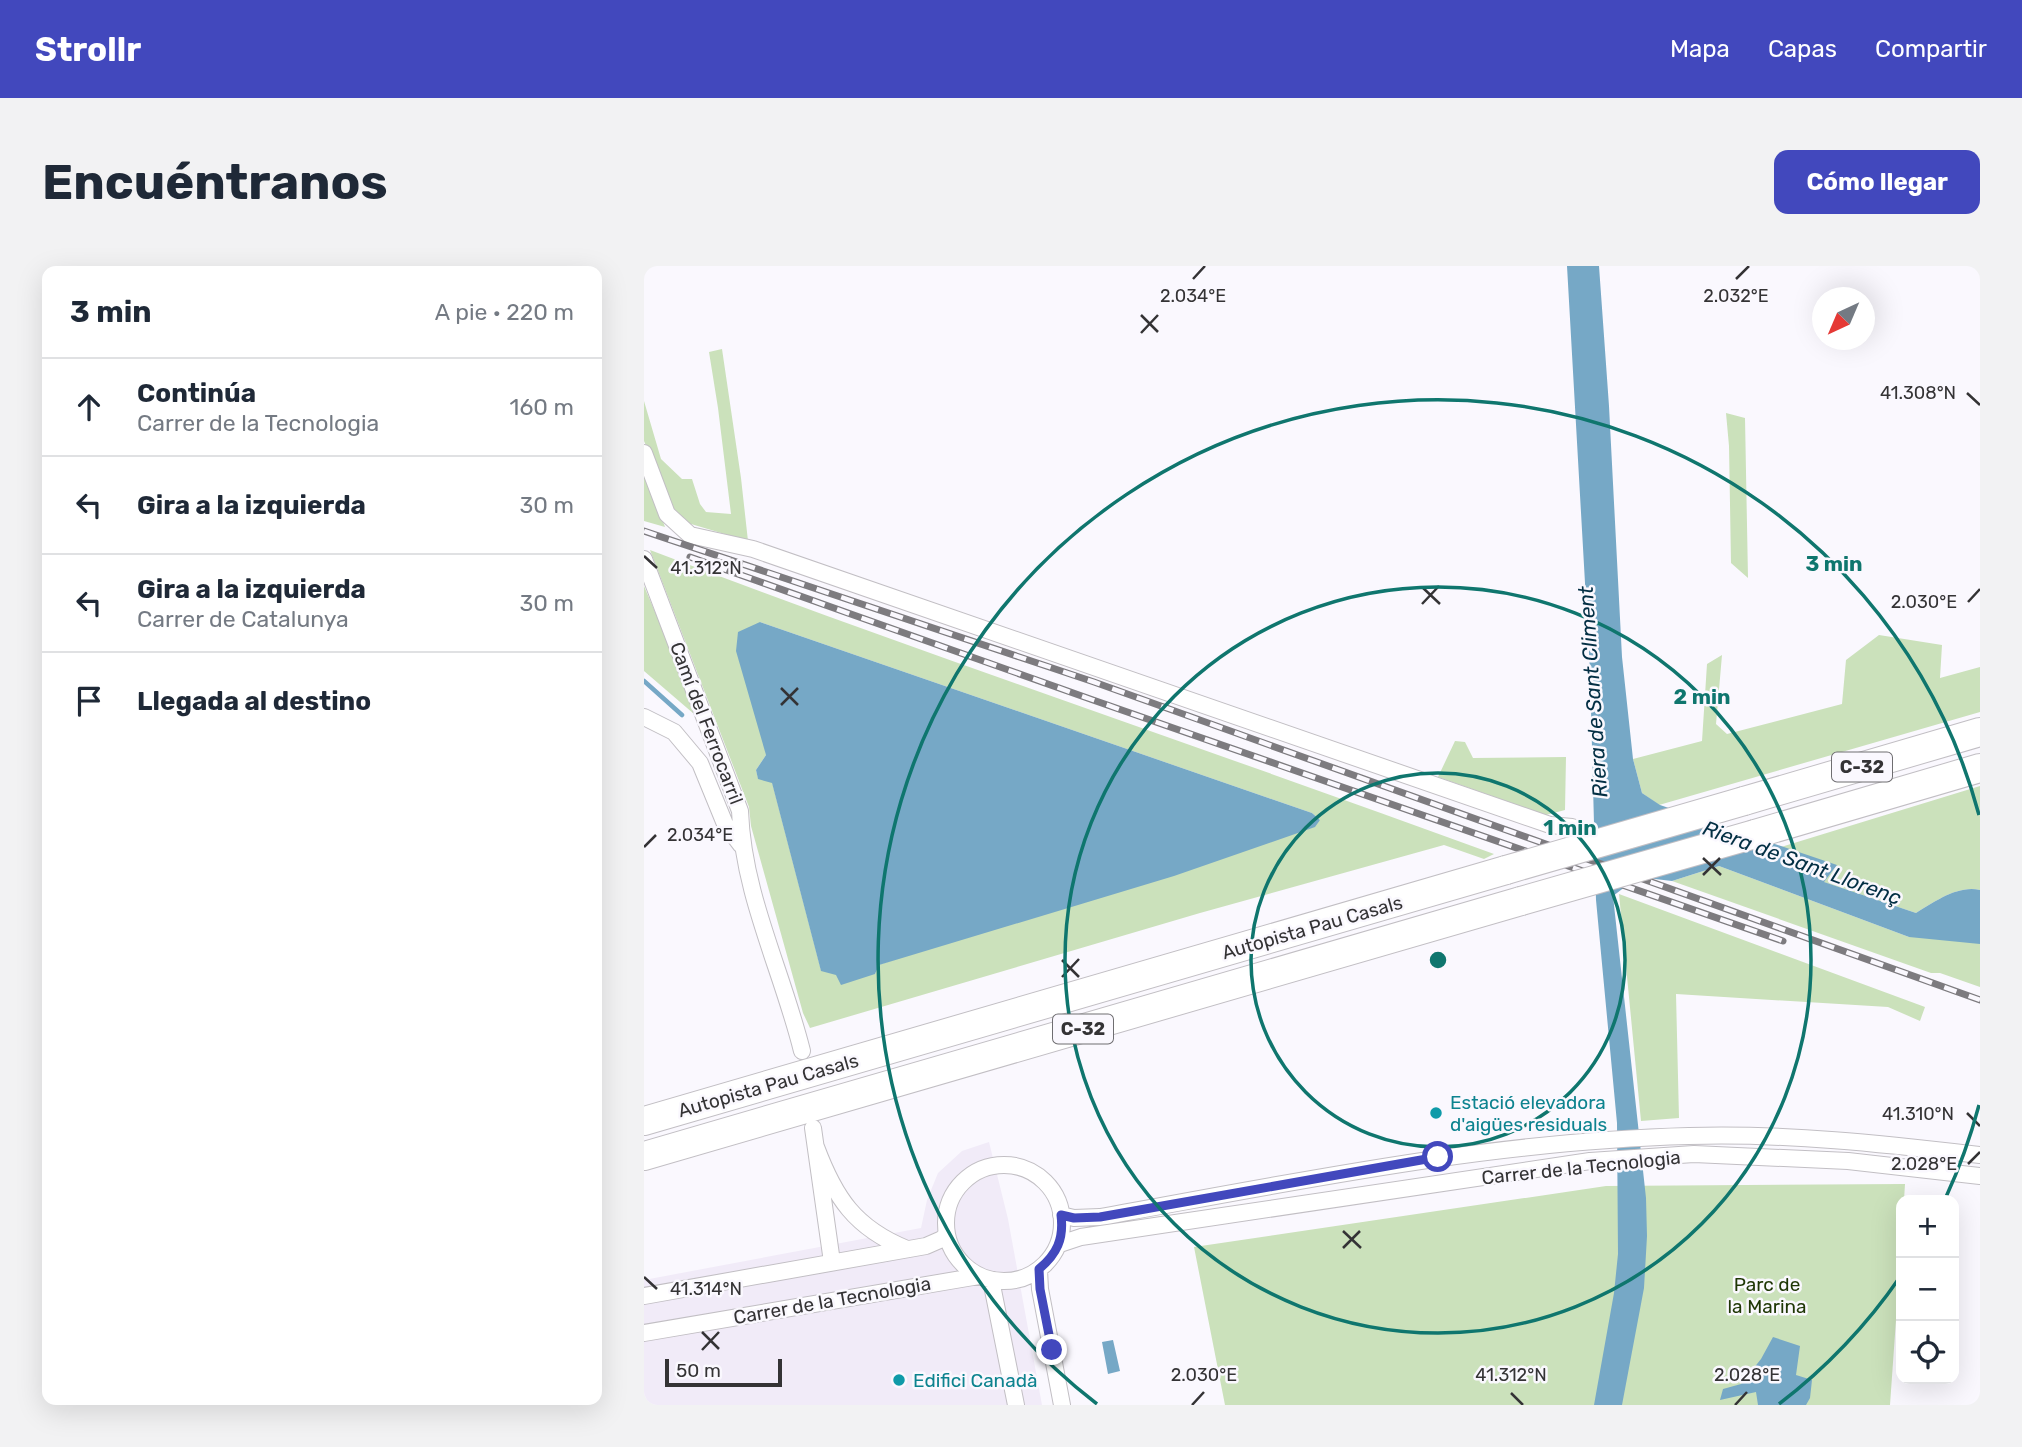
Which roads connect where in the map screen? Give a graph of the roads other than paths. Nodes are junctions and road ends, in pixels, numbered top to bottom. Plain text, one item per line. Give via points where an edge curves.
1 (644, 453) edge
2 (644, 559) edge
3 (644, 717) edge
4 (1980, 732) edge
5 (1980, 768) edge
6 (1572, 827) dead end
7 (741, 845) junction
8 (802, 1051) dead end
9 (644, 1121) edge
10 (813, 1128) dead end
11 (816, 1147) junction
12 (1980, 1155) edge
13 (644, 1156) edge
14 (1980, 1177) edge
15 (1061, 1215) junction
16 (947, 1234) junction
17 (1060, 1244) junction
18 (907, 1249) junction
19 (832, 1262) junction
20 (1039, 1269) junction
21 (985, 1278) junction
22 (644, 1296) edge
23 (644, 1332) edge
24 (1016, 1405) edge
25 (1062, 1405) edge

1 - 6 street via 667,514 690,535 753,549 1550,825
2 - 7 street, Camí del Ferrocarril via 740,811
3 - 7 street via 674,732 700,763 725,824
4 - 9 highway, Autopista Pau Casals / C-32, bridge
5 - 13 highway, Autopista Pau Casals / C-32, bridge
7 - 8 street, Camí del Ferrocarril
10 - 11 street
11 - 18 street via 847,1208 878,1235
11 - 19 street
12 - 15 street, Carrer de la Tecnologia via 1889,1144 1691,1136 1589,1141 1438,1157 1100,1217
14 - 17 street, Carrer de la Tecnologia via 1848,1161 1694,1154 1590,1161 1081,1237
15 - 16 street via 1051,1190 1040,1178 1024,1169 993,1165 957,1191 949,1205
15 - 17 street
16 - 18 street, Carrer de la Tecnologia via 935,1243
16 - 21 street via 967,1267
17 - 20 street
18 - 19 street, Carrer de la Tecnologia
19 - 22 street, Carrer de la Tecnologia
20 - 21 street via 1005,1281
20 - 25 street
21 - 23 street, Carrer de la Tecnologia
21 - 24 street

